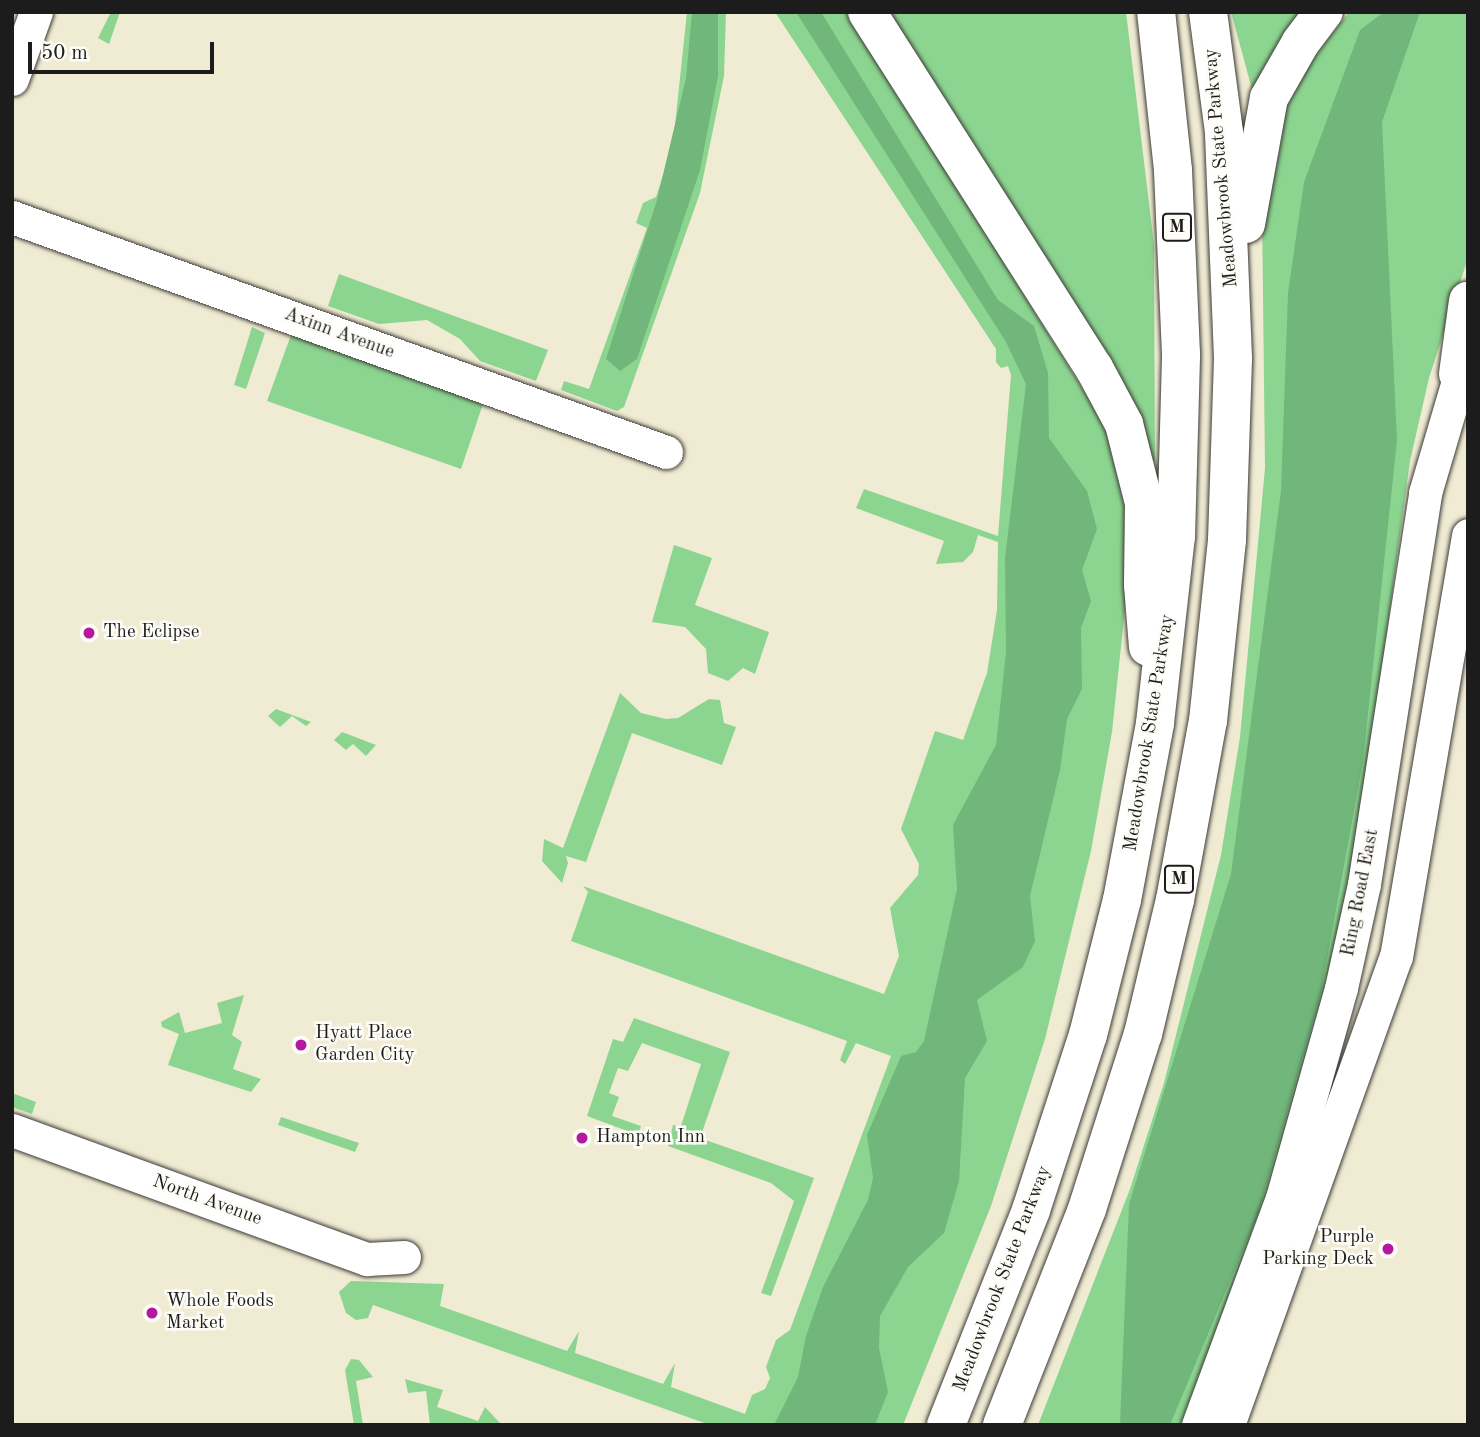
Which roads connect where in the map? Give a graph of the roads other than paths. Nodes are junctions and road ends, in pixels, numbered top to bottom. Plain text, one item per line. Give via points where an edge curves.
1 (36, 12) edge
2 (867, 12) edge
3 (1156, 12) edge
4 (1208, 12) edge
5 (1324, 12) edge
6 (12, 79) edge
7 (12, 217) edge
8 (1468, 301) edge
9 (1233, 313) junction
10 (1463, 361) edge
11 (666, 452) dead end
12 (1468, 535) edge
13 (1155, 723) junction
14 (1328, 1040) junction
15 (1367, 1071) junction
16 (12, 1130) edge
17 (404, 1257) dead end
18 (965, 1378) junction
19 (1003, 1423) edge
20 (933, 1425) edge
21 (946, 1425) edge
22 (1198, 1425) edge
23 (1228, 1425) edge

1 - 6 street
2 - 13 highway via 1094,368 1124,424 1144,503 1143,585
3 - 13 highway, Meadowbrook State Parkway / M via 1174,170 1181,376 1175,537
4 - 9 highway, Meadowbrook State Parkway / M via 1224,132
5 - 9 highway via 1289,60 1267,107
7 - 11 street, Axinn Avenue
8 - 10 highway
9 - 19 highway, Meadowbrook State Parkway / M via 1232,449 1221,609 1208,721 1175,900 1143,1034 1106,1155
10 - 14 street, Ring Road East via 1425,493 1364,884
12 - 15 street via 1396,957
13 - 18 highway, Meadowbrook State Parkway / M via 1127,878 1088,1035 1031,1210
14 - 15 street
14 - 22 street, Ring Road East via 1266,1247
15 - 23 street
16 - 17 street, North Avenue via 368,1259
18 - 20 highway
18 - 21 highway, Meadowbrook State Parkway / M

